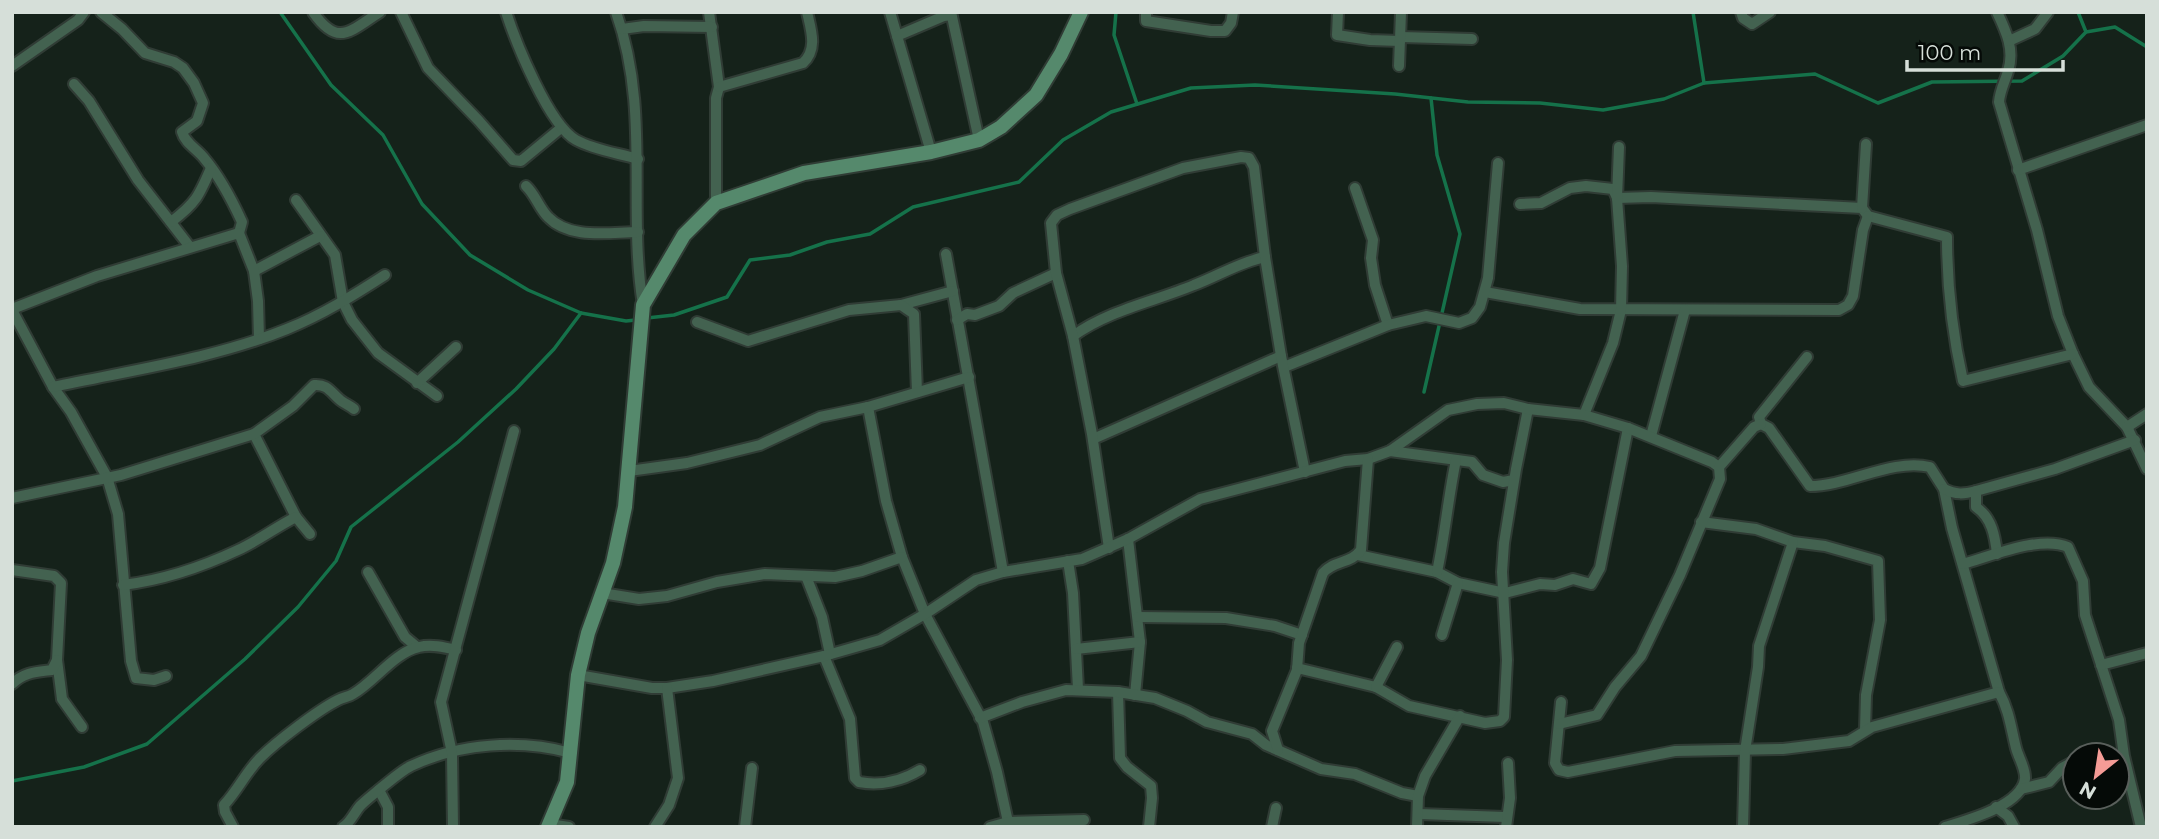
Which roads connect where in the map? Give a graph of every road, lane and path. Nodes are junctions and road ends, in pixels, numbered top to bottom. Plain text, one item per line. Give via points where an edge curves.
1 (84, 12) edge
2 (101, 12) edge
3 (313, 12) edge
4 (380, 12) edge
5 (401, 12) edge
6 (506, 12) edge
7 (616, 12) edge
8 (709, 12) edge
9 (807, 12) edge
10 (890, 12) edge
11 (1081, 12) edge
12 (1146, 12) edge
13 (1233, 12) edge
14 (1338, 12) edge
15 (1401, 12) edge
16 (1770, 12) edge
17 (1997, 12) edge
18 (2048, 12) edge
19 (951, 14) edge
20 (1740, 14) edge
21 (712, 27) junction
22 (622, 29) junction
23 (897, 36) junction
24 (1400, 39) junction
25 (1472, 39) dead end
26 (2009, 41) junction
27 (12, 66) edge
28 (1399, 66) dead end
29 (74, 84) dead end
30 (719, 87) junction
31 (2147, 125) edge
32 (561, 128) junction
33 (979, 140) junction
34 (1866, 144) dead end
35 (1619, 147) dead end
36 (931, 152) junction
37 (638, 159) junction
38 (1498, 163) dead end
39 (211, 168) junction
40 (2018, 170) junction
41 (526, 186) dead end
42 (1355, 188) dead end
43 (1617, 198) junction
44 (296, 200) dead end
45 (716, 203) junction
46 (1520, 204) dead end
47 (1865, 212) junction
48 (171, 222) junction
49 (638, 232) junction
50 (239, 233) junction
51 (320, 236) junction
52 (190, 247) junction
53 (946, 254) dead end
54 (1265, 257) junction
55 (254, 271) junction
56 (1056, 273) junction
57 (385, 275) dead end
58 (953, 291) junction
59 (1485, 292) junction
60 (343, 302) junction
61 (901, 304) junction
62 (643, 305) junction
63 (12, 310) edge
64 (1621, 310) junction
65 (1685, 310) junction
66 (957, 320) junction
67 (697, 322) dead end
68 (1388, 325) junction
69 (1073, 336) junction
70 (259, 339) junction
71 (456, 347) dead end
72 (2073, 354) junction
73 (1281, 356) junction
74 (1807, 356) dead end
75 (1284, 367) junction
76 (969, 377) junction
77 (417, 383) junction
78 (53, 387) junction
79 (918, 392) junction
80 (437, 396) dead end
81 (868, 407) junction
82 (354, 409) dead end
83 (1528, 409) junction
84 (2147, 414) edge
85 (1584, 415) junction
86 (1761, 424) junction
87 (2127, 427) junction
88 (1628, 428) junction
89 (514, 431) dead end
90 (254, 434) junction
91 (1651, 436) junction
92 (1093, 439) junction
93 (2135, 440) junction
94 (1390, 451) junction
95 (1368, 459) junction
96 (1456, 460) junction
97 (1719, 467) junction
98 (2147, 469) edge
99 (629, 471) junction
100 (1305, 472) junction
101 (107, 477) junction
102 (1514, 480) junction
103 (1944, 489) junction
104 (1976, 491) junction
105 (12, 498) edge
106 (296, 517) junction
107 (1701, 522) junction
108 (310, 534) dead end
109 (1128, 539) junction
110 (1793, 542) junction
111 (1109, 548) junction
112 (1997, 554) junction
113 (1358, 555) junction
114 (902, 556) junction
115 (1068, 561) junction
116 (1963, 564) junction
117 (12, 570) edge
118 (368, 572) dead end
119 (1003, 572) junction
120 (1437, 572) junction
121 (806, 576) junction
122 (1458, 583) junction
123 (123, 585) junction
124 (602, 593) junction
125 (1505, 593) junction
126 (925, 614) junction
127 (1138, 617) junction
128 (1302, 635) junction
129 (1442, 635) dead end
130 (1140, 642) junction
131 (417, 647) junction
132 (1397, 647) dead end
133 (1076, 649) junction
134 (456, 650) junction
135 (2147, 653) edge
136 (827, 655) junction
137 (57, 660) junction
138 (2101, 665) junction
139 (1297, 668) junction
140 (578, 675) junction
141 (166, 676) dead end
142 (12, 684) edge
143 (1376, 687) junction
144 (667, 688) junction
145 (1078, 689) junction
146 (1118, 692) junction
147 (1998, 692) junction
148 (1135, 695) junction
149 (1561, 702) dead end
150 (1460, 716) junction
151 (980, 718) junction
152 (1559, 724) junction
153 (82, 727) dead end
154 (1865, 730) junction
155 (1272, 731) junction
156 (1258, 738) junction
157 (2120, 741) edge
158 (1278, 750) junction
159 (1745, 751) junction
160 (452, 753) junction
161 (571, 753) junction
162 (1508, 763) dead end
163 (752, 768) dead end
164 (920, 769) dead end
165 (2061, 769) edge
166 (2021, 789) junction
167 (379, 790) junction
168 (2131, 792) edge
169 (1418, 796) junction
170 (1996, 807) junction
171 (1276, 808) dead end
172 (1419, 814) junction
173 (1084, 820) dead end
174 (1008, 822) junction
175 (1506, 822) edge
176 (548, 825) edge
177 (233, 827) edge
178 (343, 827) edge
179 (388, 827) edge
180 (453, 827) edge
181 (569, 827) edge
182 (655, 827) edge
183 (745, 827) edge
184 (990, 827) edge
185 (1149, 827) edge
186 (1272, 827) edge
187 (1417, 827) edge
188 (1743, 827) edge
189 (1945, 827) edge
190 (2014, 827) edge
191 (2141, 827) edge

1 - 27 street
2 - 39 street via 145,52 183,68 194,83 203,103 197,121 182,132 183,137
3 - 4 street via 323,27 335,33 346,33
5 - 32 street via 428,68 513,160 521,161
6 - 32 street
7 - 22 street
8 - 21 street
9 - 30 street via 813,42 803,63
10 - 23 street
11 - 33 street via 1036,95
12 - 13 street via 1146,21 1225,31
14 - 24 street via 1337,35
15 - 24 street
16 - 20 street via 1752,24
17 - 26 street
18 - 26 street via 2035,29
19 - 23 street
19 - 33 street
21 - 22 street
21 - 30 street
22 - 37 street via 634,83
23 - 36 street
24 - 25 street
24 - 28 street
26 - 40 street via 2009,70 1999,103
29 - 48 street
30 - 45 street
31 - 40 street
32 - 37 street via 576,140
33 - 36 street
34 - 47 street
35 - 43 street
36 - 45 street via 804,173
37 - 49 street
38 - 59 street
39 - 48 street via 198,198
39 - 50 street via 242,222
40 - 72 street
41 - 49 street via 549,218 563,227 583,233
42 - 68 street via 1373,240 1375,285
43 - 46 street via 1613,189 1586,186 1570,188 1541,203
43 - 47 street
43 - 64 street
44 - 51 street
45 - 62 street via 684,235
47 - 65 street via 1853,296 1839,310
47 - 72 street via 1947,237 1952,329 1963,381
48 - 52 street
49 - 62 street
50 - 52 street
50 - 55 street
51 - 55 street
51 - 60 street via 335,255
52 - 63 street via 97,276
53 - 58 street
54 - 56 street via 1254,167 1249,158 1241,156 1183,168 1058,215 1051,223
54 - 69 street via 1123,310
54 - 73 street
55 - 70 street
56 - 66 street via 1013,293 999,306
56 - 69 street
57 - 60 street
58 - 61 street
58 - 66 street
59 - 64 street via 1580,309
59 - 68 street via 1472,318 1459,323 1426,316
60 - 70 street
60 - 77 street via 378,353
61 - 67 street via 849,310 748,341
61 - 79 street via 914,314
62 - 99 street
63 - 78 street
64 - 65 street
64 - 85 street
65 - 91 street
66 - 76 street
68 - 75 street
69 - 92 street
70 - 78 street via 194,358
71 - 77 street
72 - 87 street via 2089,387
73 - 75 street
73 - 92 street
74 - 86 street via 1759,417
75 - 100 street
76 - 79 street
76 - 119 street
77 - 80 street
78 - 101 street
79 - 81 street
81 - 99 street via 820,417 760,445
81 - 114 street
82 - 90 street via 333,391 314,385
83 - 85 street
83 - 94 street via 1504,403 1448,410
83 - 102 street
84 - 87 street
85 - 88 street
86 - 97 street
86 - 103 street via 1769,428 1810,486 1921,465 1930,467
87 - 93 street
88 - 91 street
88 - 125 street via 1596,577 1591,583 1573,579
89 - 134 street
90 - 101 street
90 - 106 street
91 - 97 street
92 - 111 street
93 - 98 street
93 - 104 street
94 - 95 street
94 - 96 street
95 - 100 street
95 - 113 street
96 - 102 street via 1472,462 1483,475
96 - 120 street
97 - 107 street via 1720,479
99 - 124 street via 618,539
100 - 109 street via 1200,499
101 - 105 street
101 - 123 street via 118,514
102 - 125 street via 1504,543
103 - 104 street via 1963,494
103 - 116 street
104 - 112 street via 1976,507 1994,532
106 - 108 street
106 - 123 street via 240,549 184,571
107 - 110 street via 1756,529
107 - 152 street via 1642,656 1597,715
109 - 111 street
109 - 127 street
110 - 154 street via 1878,561 1880,620 1866,695
110 - 159 street via 1759,646
111 - 115 street
112 - 116 street
112 - 138 street via 2036,544 2057,542 2068,547 2083,581 2085,615
113 - 120 street
113 - 128 street via 1330,565 1323,573
114 - 121 street via 862,571
114 - 126 street
115 - 119 street
115 - 133 street
116 - 147 street
117 - 137 street via 54,576 61,583
118 - 131 street via 405,637
119 - 126 street via 976,580
120 - 122 street
121 - 124 street via 765,574 639,599
121 - 136 street via 822,617
122 - 125 street
122 - 129 street
123 - 141 street via 136,678
124 - 140 street
125 - 150 street via 1504,717 1485,723
126 - 136 street via 880,640
126 - 151 street
127 - 128 street via 1226,618
127 - 130 street
128 - 139 street
130 - 133 street
130 - 148 street
131 - 134 street
131 - 177 street via 353,694 321,710 263,755 224,805
132 - 143 street
133 - 145 street
134 - 160 street via 440,702
135 - 138 street
136 - 144 street
136 - 164 street via 850,719 855,778 867,784 906,778
137 - 142 street via 52,670 30,672
137 - 153 street via 62,699
138 - 157 street via 2119,720
139 - 143 street
139 - 155 street
140 - 144 street
140 - 161 street
143 - 150 street via 1409,706
144 - 182 street via 678,778
145 - 146 street
145 - 151 street
146 - 148 street
146 - 185 street via 1120,758 1151,786
147 - 154 street
147 - 166 street via 2008,708 2025,771
148 - 156 street via 1156,698 1207,722
149 - 152 street
150 - 169 street via 1424,776
151 - 174 street
152 - 159 street via 1555,763 1568,772 1675,751
154 - 159 street via 1849,741
155 - 156 street
155 - 158 street
156 - 158 street
158 - 169 street via 1321,769 1355,774
159 - 188 street
160 - 161 street via 520,744
160 - 167 street via 409,767
160 - 180 street
161 - 176 street via 566,782
162 - 175 street
163 - 183 street
165 - 166 street via 2049,782
166 - 170 street
167 - 178 street
167 - 179 street via 388,807
168 - 191 street
169 - 172 street
170 - 189 street
170 - 190 street
171 - 186 street
172 - 175 street
172 - 187 street
173 - 174 street
174 - 184 street
176 - 181 street

